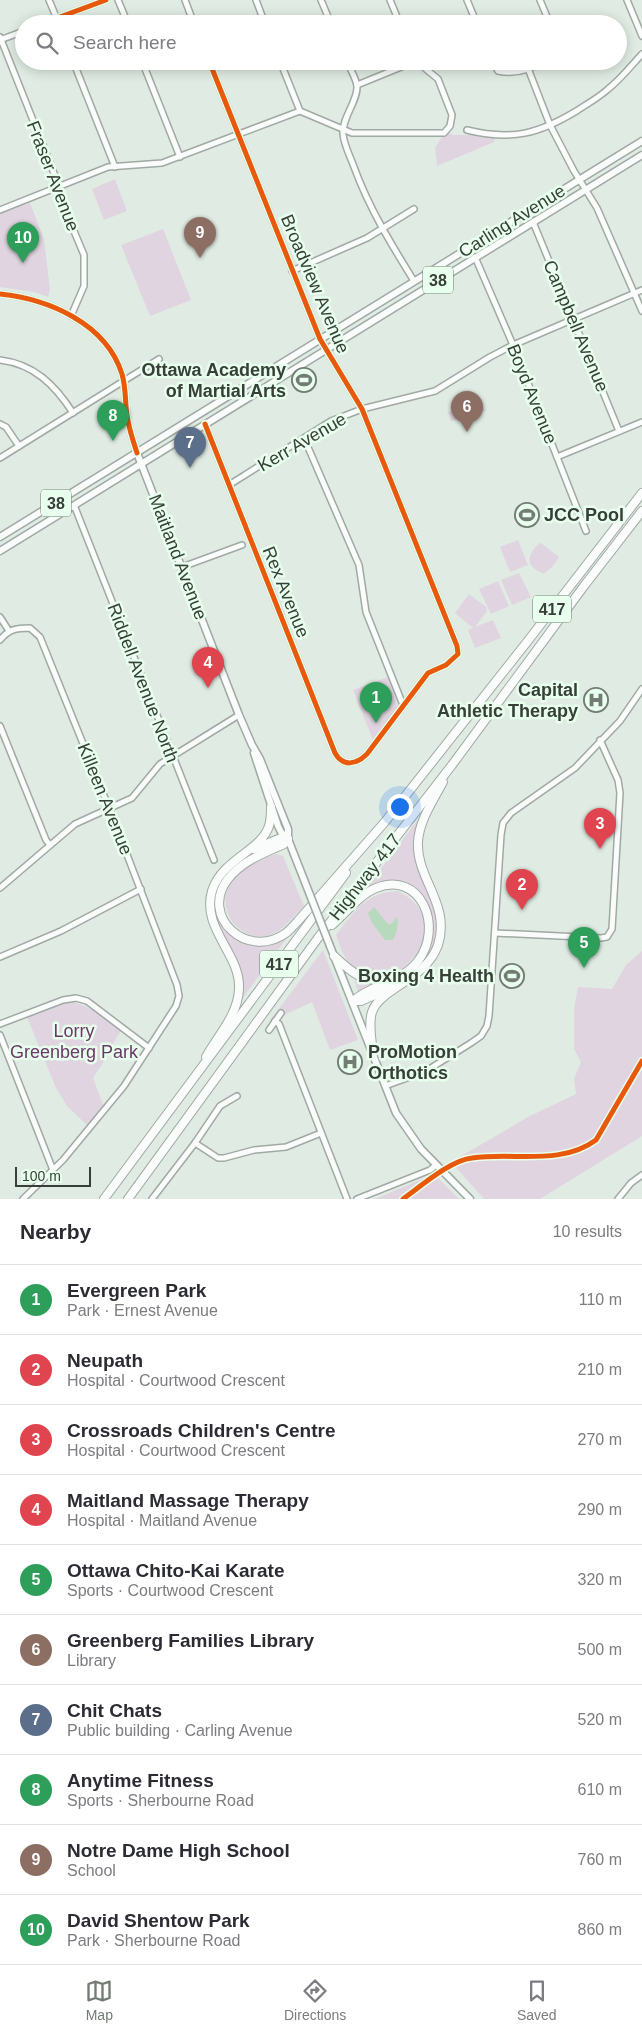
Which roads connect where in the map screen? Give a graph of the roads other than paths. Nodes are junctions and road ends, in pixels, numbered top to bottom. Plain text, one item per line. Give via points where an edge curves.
1 (49, 0) edge
2 (106, 0) edge
3 (118, 0) edge
4 (185, 0) edge
5 (256, 0) edge
6 (322, 0) edge
7 (390, 0) edge
8 (467, 0) edge
9 (540, 0) edge
10 (627, 0) edge
11 (55, 15) edge
12 (64, 15) edge
13 (124, 15) edge
14 (191, 15) edge
15 (262, 15) edge
16 (328, 15) edge
17 (396, 15) edge
18 (473, 15) edge
19 (546, 15) edge
20 (15, 34) edge
21 (642, 36) edge
22 (0, 39) edge
23 (642, 54) edge
24 (77, 70) edge
25 (146, 70) edge
26 (213, 70) edge
27 (284, 70) edge
28 (351, 70) edge
29 (395, 70) edge
30 (427, 70) edge
31 (498, 70) edge
32 (627, 70) edge
33 (627, 70) edge
34 (529, 71) joint
35 (357, 86) junction
36 (300, 111) junction
37 (550, 125) junction
38 (467, 130) dead end
39 (343, 131) junction
40 (238, 134) junction
41 (642, 141) edge
42 (642, 155) edge
43 (180, 157) junction
44 (115, 167) junction
45 (580, 179) junction
46 (59, 186) junction
47 (586, 190) junction
48 (1, 207) edge
49 (414, 209) dead end
50 (533, 222) junction
51 (380, 228) junction
52 (475, 257) junction
53 (292, 271) junction
54 (414, 281) junction
55 (642, 290) edge
56 (0, 294) edge
57 (635, 294) junction
58 (642, 311) edge
59 (71, 316) junction
60 (575, 319) junction
61 (320, 339) junction
62 (513, 345) junction
63 (326, 350) junction
64 (159, 359) dead end
65 (0, 360) edge
66 (124, 382) junction
67 (362, 409) junction
68 (72, 413) junction
69 (642, 422) edge
70 (0, 424) edge
71 (205, 424) junction
72 (619, 431) junction
73 (304, 438) junction
74 (19, 446) junction
75 (137, 453) junction
76 (557, 457) junction
77 (0, 458) edge
78 (141, 463) junction
79 (229, 484) junction
80 (642, 493) edge
81 (74, 505) junction
82 (642, 511) edge
83 (586, 531) dead end
84 (0, 536) edge
85 (242, 545) dead end
86 (0, 551) edge
87 (182, 567) junction
88 (0, 617) edge
89 (9, 631) junction
90 (0, 640) edge
91 (642, 689) edge
92 (403, 705) junction
93 (240, 715) junction
94 (0, 726) edge
95 (600, 740) junction
96 (252, 745) junction
97 (172, 755) junction
98 (452, 765) junction
99 (271, 807) junction
100 (109, 808) junction
101 (288, 839) junction
102 (368, 843) junction
103 (50, 845) junction
104 (214, 860) dead end
105 (234, 860) junction
106 (0, 888) edge
107 (141, 889) junction
108 (495, 932) junction
109 (318, 938) junction
110 (334, 956) junction
111 (0, 957) edge
112 (398, 978) junction
113 (409, 980) junction
114 (353, 1000) junction
115 (282, 1013) dead end
116 (275, 1021) junction
117 (0, 1024) edge
118 (268, 1030) dead end
119 (0, 1035) edge
120 (149, 1048) junction
121 (373, 1054) junction
122 (191, 1085) junction
123 (385, 1086) junction
124 (237, 1096) dead end
125 (321, 1134) junction
126 (195, 1143) junction
127 (436, 1165) junction
128 (53, 1170) junction
129 (642, 1175) edge
130 (23, 1199) edge
131 (104, 1199) edge
132 (128, 1199) edge
133 (152, 1199) edge
134 (347, 1199) edge
135 (357, 1199) edge
136 (470, 1199) edge
137 (618, 1199) edge

1 - 11 street
2 - 12 street
3 - 13 street
4 - 14 street
5 - 15 street
6 - 16 street
7 - 17 street
8 - 18 street
9 - 19 street
10 - 21 street
20 - 22 street
22 - 46 street, Fraser Avenue
23 - 33 street
24 - 44 street
25 - 43 street
26 - 40 street, Broadview Avenue
27 - 36 street
28 - 35 street
29 - 35 street
30 - 39 street via 438,79 452,115 444,134
31 - 34 street
32 - 37 street via 607,91
34 - 37 street
35 - 39 street
36 - 39 street
36 - 40 street
37 - 38 street via 534,132 513,135
37 - 45 street
39 - 51 street via 363,193
40 - 43 street
40 - 53 street, Broadview Avenue
41 - 45 main road, Carling Avenue / 38
42 - 47 main road, Carling Avenue / 38
43 - 44 street via 162,163
44 - 46 street
45 - 47 street
45 - 54 main road, Carling Avenue / 38
46 - 48 street
46 - 59 street, Fraser Avenue via 84,255 84,286
47 - 50 main road, Carling Avenue / 38
47 - 57 street
49 - 51 street
50 - 52 main road, Carling Avenue / 38
50 - 60 street, Campbell Avenue
51 - 53 street via 343,250
51 - 54 street
52 - 62 street, Boyd Avenue
52 - 63 main road, Carling Avenue / 38
53 - 61 street, Broadview Avenue
54 - 61 main road, Carling Avenue / 38
55 - 57 street, Kerr Avenue
56 - 59 street via 48,304
57 - 58 street
57 - 60 street, Kerr Avenue
59 - 66 street via 110,350
60 - 62 street, Kerr Avenue
60 - 72 street, Campbell Avenue
61 - 63 street, Broadview Avenue
61 - 75 main road, Carling Avenue / 38
62 - 67 street, Kerr Avenue via 435,391
62 - 76 street, Boyd Avenue
63 - 67 street, Broadview Avenue
63 - 71 main road, Carling Avenue / 38
64 - 66 street
65 - 68 street via 25,366 45,379
66 - 68 street
66 - 75 street via 127,416
67 - 73 street, Kerr Avenue via 331,421
67 - 92 street, Broadview Avenue via 457,646 458,654 446,665 428,673
68 - 74 street
69 - 72 street
70 - 74 street
71 - 78 main road, Carling Avenue / 38
71 - 79 street, Rex Avenue
72 - 76 street
73 - 79 street, Kerr Avenue
73 - 92 street via 359,566 366,612
74 - 77 street
75 - 78 main road, Maitland Avenue
75 - 84 main road, Carling Avenue / 38
76 - 83 street, Boyd Avenue
78 - 81 main road, Carling Avenue / 38
78 - 87 main road, Maitland Avenue
79 - 92 street, Rex Avenue via 339,760 348,764 358,762
80 - 102 highway, 417
81 - 86 main road, Carling Avenue / 38
81 - 97 street, Riddell Avenue North
82 - 98 highway, Highway 417 / 417
85 - 87 street
87 - 93 main road, Maitland Avenue
88 - 89 street
89 - 90 street
89 - 100 street, Killeen Avenue via 30,628 40,637
91 - 95 street via 630,709
93 - 96 main road, Maitland Avenue
93 - 97 street
94 - 103 street
95 - 108 street via 574,768 503,822
95 - 108 street via 618,780 620,794 612,929 607,937 601,938
96 - 99 main road, Maitland Avenue
96 - 101 main road, Maitland Avenue via 285,823
97 - 100 street via 160,764 132,798
97 - 104 street, Riddell Avenue North
98 - 109 highway, Highway 417 / 417
98 - 113 highway via 427,813 418,841 421,864 440,910 440,937 430,960
99 - 101 main road, Maitland Avenue via 281,832
99 - 105 highway via 267,832
100 - 103 street via 75,824
100 - 107 street, Killeen Avenue
101 - 102 highway via 243,864 222,889 223,917 228,927 241,938 261,942 286,933
101 - 105 highway via 281,838
101 - 110 main road, Maitland Avenue, bridge
102 - 122 highway, 417
103 - 106 street
105 - 122 highway via 217,879 210,901 216,933 233,962 239,988 229,1022
107 - 111 street via 61,931
107 - 120 street, Killeen Avenue via 179,996 171,1015
108 - 123 street via 488,1026 481,1036 426,1071
109 - 112 highway via 363,895 377,888 403,888 422,901 430,920 423,954
109 - 132 highway, Highway 417 / 417
110 - 112 highway via 366,980
110 - 114 main road, Maitland Avenue
112 - 114 highway
113 - 114 highway via 361,1001
113 - 121 highway via 374,1008 371,1026
114 - 121 main road, Maitland Avenue
115 - 116 street
116 - 118 street
116 - 125 street via 279,1024
117 - 120 street via 76,998 87,1001
119 - 128 street
120 - 128 street via 124,1086
121 - 123 main road, Maitland Avenue
122 - 131 highway, 417
123 - 127 main road, Maitland Avenue via 404,1128
124 - 126 street via 220,1106
125 - 126 street via 286,1147 254,1150 224,1158 218,1158
125 - 134 street
126 - 133 street
127 - 135 street
127 - 136 main road, Maitland Avenue
128 - 130 street
129 - 137 street

